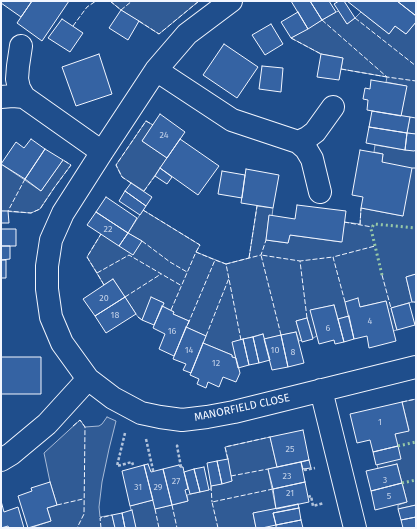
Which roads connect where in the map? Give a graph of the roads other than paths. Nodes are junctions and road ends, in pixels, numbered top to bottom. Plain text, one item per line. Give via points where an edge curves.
1 (231, 1) edge
2 (20, 46) dead end
3 (156, 70) junction
4 (24, 97) junction
5 (1, 98) edge
6 (333, 106) dead end
7 (298, 142) junction
8 (102, 152) junction
9 (320, 192) dead end
10 (416, 367) edge
11 (88, 379) junction
12 (321, 390) junction
13 (1, 460) edge
14 (352, 524) edge

1 - 3 street, MANORFIELD CLOSE via 187,34
2 - 4 street via 17,79
3 - 7 street via 232,120
3 - 8 street, MANORFIELD CLOSE
4 - 5 street
4 - 8 street
6 - 7 street via 315,132
7 - 9 street via 306,148 312,159
8 - 11 street, MANORFIELD CLOSE via 63,213 51,240 47,266 47,289 52,317 62,343
10 - 12 street, MANORFIELD CLOSE
11 - 12 street, MANORFIELD CLOSE via 113,398 141,413 182,420 234,412
11 - 13 street via 47,424
12 - 14 street

